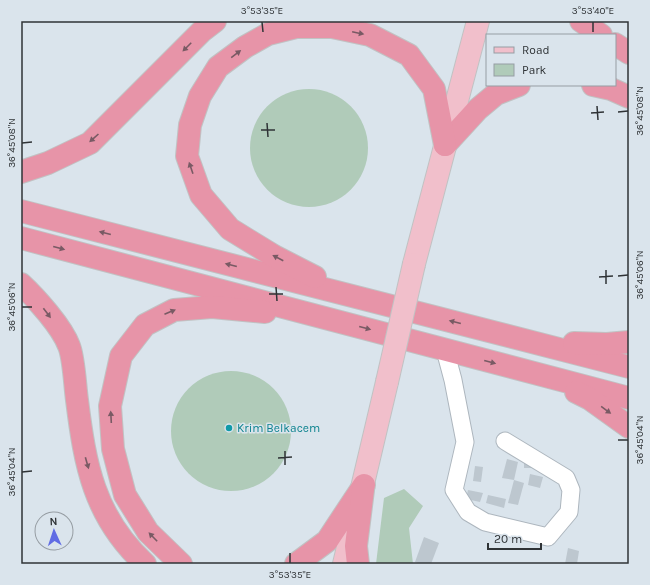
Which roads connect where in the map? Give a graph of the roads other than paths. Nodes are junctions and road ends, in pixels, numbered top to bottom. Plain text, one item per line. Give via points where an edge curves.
1 (215, 21) edge
2 (478, 21) edge
3 (582, 21) edge
4 (600, 34) edge
5 (616, 45) edge
6 (629, 53) edge
7 (516, 86) edge
8 (598, 86) edge
9 (629, 97) edge
10 (445, 145) junction
11 (21, 172) edge
12 (21, 211) edge
13 (21, 238) edge
14 (21, 284) edge
15 (350, 295) junction
16 (327, 317) junction
17 (534, 342) junction
18 (629, 342) edge
19 (445, 350) junction
20 (629, 367) edge
21 (534, 374) junction
22 (629, 398) edge
23 (629, 427) edge
24 (505, 441) dead end
25 (364, 485) junction
26 (145, 564) edge
27 (181, 564) edge
28 (296, 564) edge
29 (344, 564) edge
30 (358, 564) edge

1 -> 11 highway via 90,143 48,164
2 - 10 main road
3 - 4 highway
5 - 6 highway
7 - 10 highway via 496,94 478,109
8 - 9 highway
15 -> 10 highway via 274,256 230,229 201,194 187,156 190,125 200,96 218,67 268,34 296,26 332,27 370,35 409,55 434,89
10 - 25 main road, bridge via 414,264
15 -> 12 highway
13 -> 16 highway
14 -> 26 highway via 46,311 70,346 84,454 96,496 114,528
17 -> 15 highway
16 -> 19 highway
27 -> 16 highway via 148,532 125,495 113,449 110,406 121,356 145,325 174,310 212,307
17 - 18 highway
17 - 20 highway
19 -> 21 highway
19 - 24 lane via 465,442 454,490 468,512 485,522 548,537 569,512 571,490 566,478
21 - 22 highway
21 -> 23 highway via 590,399
25 - 28 highway via 328,541
25 - 29 main road
25 - 30 highway via 356,546

